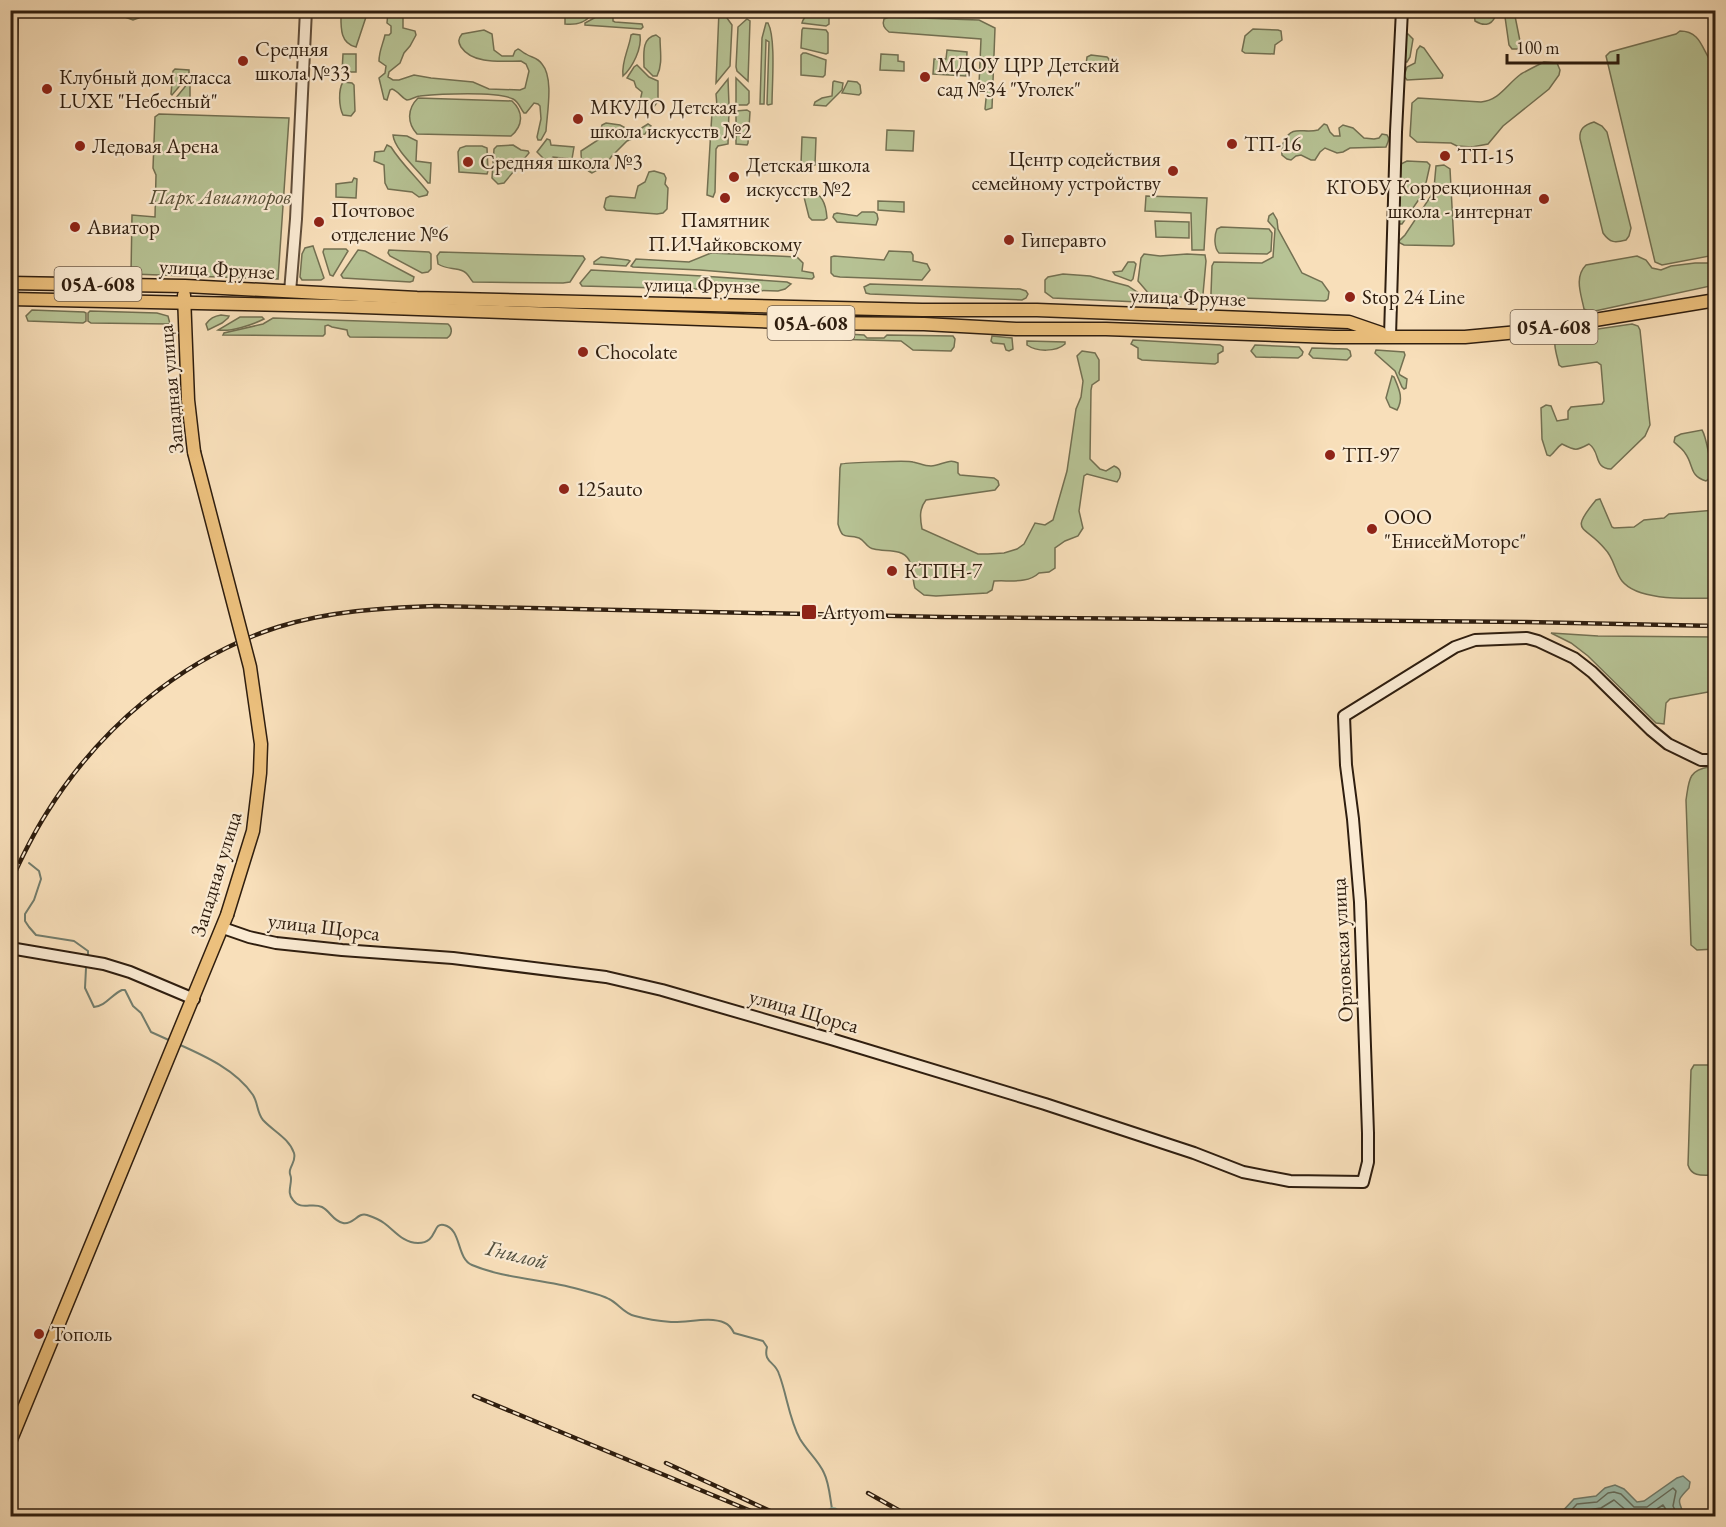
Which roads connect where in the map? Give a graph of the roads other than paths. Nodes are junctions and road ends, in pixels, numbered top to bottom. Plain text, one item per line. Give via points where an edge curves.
1 (12, 10) edge
2 (306, 10) edge
3 (1402, 10) edge
4 (10, 100) edge
5 (10, 283) edge
6 (184, 286) junction
7 (290, 292) junction
8 (10, 298) edge
9 (1716, 300) edge
10 (184, 302) junction
11 (288, 305) junction
12 (1390, 336) junction
13 (1716, 760) edge
14 (223, 928) junction
15 (10, 948) edge
16 (194, 999) junction
17 (1363, 1182) joint
18 (10, 1442) edge

1 - 4 main road
2 - 7 main road
3 - 12 main road
5 - 6 main road, улица Фрунзе / 05А-608
6 - 7 main road, улица Фрунзе / 05А-608
6 - 10 main road, Западная улица
7 - 11 main road
7 - 12 main road, улица Фрунзе / 05А-608 via 1037,310 1349,322
8 - 10 main road, улица Фрунзе / 05А-608
9 - 12 main road, улица Фрунзе / 05А-608 via 1528,331
10 - 11 main road, улица Фрунзе / 05А-608
10 - 14 main road, Западная улица, bridge via 187,394 194,452 250,667 261,744 253,831
11 - 12 main road, улица Фрунзе / 05А-608 via 811,323
13 - 17 main road, Орловская улица via 1701,760 1668,744 1574,658 1527,638 1475,640 1455,647 1344,716 1360,902 1368,1133
14 - 16 main road, Западная улица
14 - 17 main road, улица Щорса via 276,943 453,958 606,977 662,990 1046,1104 1243,1172 1290,1180
15 - 16 main road via 113,967
16 - 18 main road, Западная улица

